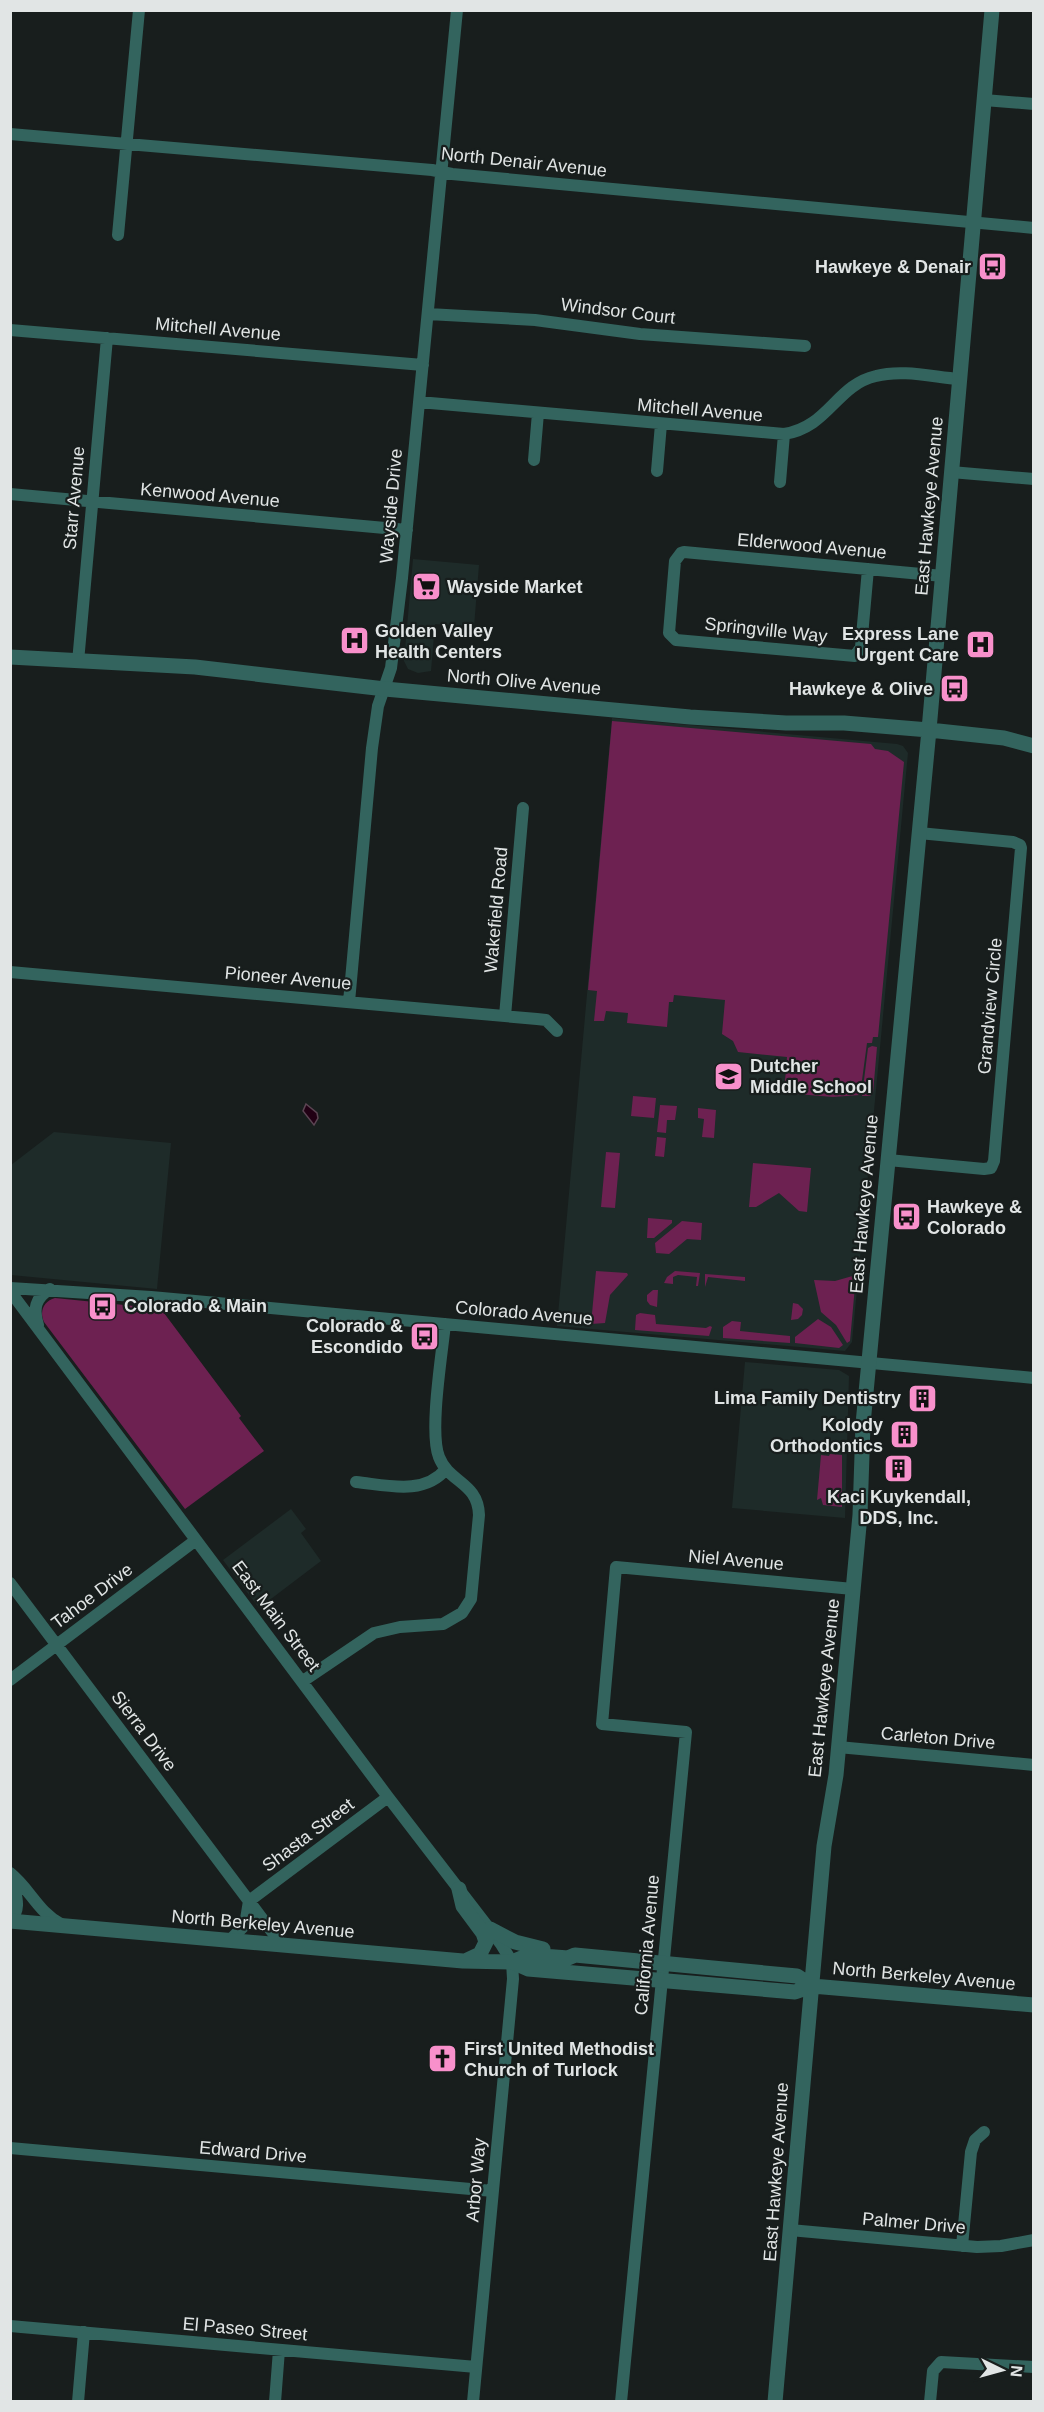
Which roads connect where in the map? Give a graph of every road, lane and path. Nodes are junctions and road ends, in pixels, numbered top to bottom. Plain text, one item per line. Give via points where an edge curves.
1 (139, 10) edge
2 (457, 10) edge
3 (992, 10) edge
4 (984, 100) junction
5 (1034, 104) edge
6 (10, 134) edge
7 (126, 144) junction
8 (441, 172) junction
9 (973, 222) junction
10 (1034, 228) edge
11 (118, 235) dead end
12 (428, 314) junction
13 (10, 330) edge
14 (107, 338) junction
15 (805, 346) dead end
16 (423, 365) junction
17 (959, 379) junction
18 (419, 402) junction
19 (538, 413) junction
20 (661, 424) junction
21 (784, 434) junction
22 (534, 460) dead end
23 (657, 471) dead end
24 (951, 472) junction
25 (1034, 479) edge
26 (780, 482) dead end
27 (10, 494) edge
28 (92, 502) junction
29 (407, 530) junction
30 (868, 569) junction
31 (942, 576) junction
32 (671, 637) joint
33 (10, 657) edge
34 (78, 662) junction
35 (385, 689) junction
36 (929, 730) junction
37 (1034, 746) edge
38 (523, 807) dead end
39 (919, 833) junction
40 (10, 972) edge
41 (349, 1002) junction
42 (505, 1016) junction
43 (557, 1031) dead end
44 (888, 1160) junction
45 (10, 1289) edge
46 (50, 1290) junction
47 (445, 1324) junction
48 (39, 1329) junction
49 (869, 1364) junction
50 (1034, 1378) edge
51 (446, 1469) junction
52 (356, 1482) dead end
53 (196, 1540) junction
54 (616, 1568) joint
55 (10, 1583) edge
56 (853, 1589) junction
57 (57, 1645) junction
58 (10, 1680) edge
59 (303, 1681) junction
60 (838, 1748) junction
61 (1034, 1765) edge
62 (388, 1797) junction
63 (11, 1874) edge
64 (459, 1889) junction
65 (249, 1901) junction
66 (10, 1921) edge
67 (64, 1926) junction
68 (490, 1929) junction
69 (230, 1940) junction
70 (282, 1945) junction
71 (575, 1955) junction
72 (463, 1961) junction
73 (512, 1962) junction
74 (664, 1964) junction
75 (662, 1980) junction
76 (812, 1986) junction
77 (1034, 2005) edge
78 (984, 2132) dead end
79 (10, 2148) edge
80 (493, 2192) junction
81 (790, 2230) junction
82 (1034, 2240) edge
83 (962, 2246) junction
84 (10, 2326) edge
85 (84, 2332) junction
86 (279, 2350) junction
87 (476, 2367) junction
88 (1034, 2367) edge
89 (78, 2402) edge
90 (274, 2402) edge
91 (473, 2402) edge
92 (621, 2402) edge
93 (775, 2402) edge
94 (930, 2402) edge

1 - 7 street
2 - 8 street, Wayside Drive
3 - 4 street, East Hawkeye Avenue
4 - 5 street
4 - 9 street, East Hawkeye Avenue
6 - 7 street, North Denair Avenue
7 - 8 street, North Denair Avenue
7 - 11 street
8 - 9 street, North Denair Avenue
8 - 12 street, Wayside Drive
9 - 10 street, North Denair Avenue
9 - 17 street, East Hawkeye Avenue
12 - 15 street, Windsor Court via 535,320 640,334
12 - 16 street, Wayside Drive
13 - 14 street, Mitchell Avenue
14 - 16 street, Mitchell Avenue
14 - 28 street, Starr Avenue
16 - 18 street, Wayside Drive
17 - 21 street, Mitchell Avenue via 875,376 853,386 808,427
17 - 24 street, East Hawkeye Avenue
18 - 19 street, Mitchell Avenue
18 - 29 street, Wayside Drive
19 - 20 street, Mitchell Avenue
19 - 22 street
20 - 21 street, Mitchell Avenue
20 - 23 street
21 - 26 street
24 - 25 street
24 - 31 street, East Hawkeye Avenue
27 - 28 street, Kenwood Avenue
28 - 29 street, Kenwood Avenue
28 - 34 street, Starr Avenue
29 - 35 street, Wayside Drive via 392,663
30 - 31 street, Elderwood Avenue
30 - 32 street, Elderwood Avenue via 684,552 675,561
30 - 32 street, Springville Way via 861,647 858,654 850,657
31 - 36 street, East Hawkeye Avenue
33 - 34 street, North Olive Avenue
34 - 35 street, North Olive Avenue via 195,667
35 - 36 street, North Olive Avenue via 690,717
35 - 41 street, Wayside Drive via 377,710 369,767
36 - 37 street, North Olive Avenue via 1004,738
36 - 39 street, East Hawkeye Avenue
38 - 42 street, Wakefield Road
39 - 44 street, East Hawkeye Avenue
39 - 44 street, Grandview Circle via 1013,842 1022,848 994,1161 991,1168 984,1169
40 - 41 street, Pioneer Avenue
41 - 42 street, Pioneer Avenue
42 - 43 street, Pioneer Avenue via 546,1020
44 - 49 street, East Hawkeye Avenue
45 - 46 street, Colorado Avenue
45 - 48 street, East Main Street
46 - 47 street, Colorado Avenue
46 - 48 street via 40,1296 36,1305
47 - 49 street, Colorado Avenue
47 - 51 street via 435,1438
48 - 53 street, East Main Street
49 - 50 street, Colorado Avenue
49 - 56 street, East Hawkeye Avenue
51 - 52 street via 432,1482 419,1486
51 - 59 street via 472,1491 479,1509 472,1594 467,1607 443,1624 394,1627 374,1633
53 - 57 street, Tahoe Drive
53 - 59 street, East Main Street
54 - 56 street, Niel Avenue
54 - 74 street, California Avenue via 602,1724 686,1732
55 - 57 street, Sierra Drive
56 - 60 street, East Hawkeye Avenue
57 - 58 street, Tahoe Drive
57 - 65 street, Sierra Drive
59 - 62 street, East Main Street
60 - 61 street, Carleton Drive
60 - 76 street, East Hawkeye Avenue via 824,1846
62 - 64 street, East Main Street
62 - 65 street, Shasta Street
63 - 66 street via 18,1906
63 - 67 street via 20,1879 41,1910
64 - 68 street, East Main Street
64 - 72 street via 463,1906 486,1942 480,1954
65 - 69 street via 245,1925
65 - 70 street, Sierra Drive
66 - 67 street, North Berkeley Avenue
67 - 69 street, North Berkeley Avenue
68 - 71 street via 524,1946
68 - 73 street, East Main Street
69 - 70 street, North Berkeley Avenue
70 - 72 street, North Berkeley Avenue
71 - 73 street, North Berkeley Avenue via 568,1958 529,1954
71 - 74 street, North Berkeley Avenue
72 - 73 street, North Berkeley Avenue
73 - 75 street, North Berkeley Avenue via 528,1969
73 - 80 street, Arbor Way
74 - 75 street, California Avenue
74 - 76 street, North Berkeley Avenue via 797,1976
75 - 76 street, North Berkeley Avenue via 795,1992
75 - 92 street, California Avenue
76 - 77 street, North Berkeley Avenue
76 - 81 street, East Hawkeye Avenue
78 - 83 street via 977,2137 971,2152
79 - 80 street, Edward Drive
80 - 87 street, Arbor Way
81 - 83 street, Palmer Drive
81 - 93 street, East Hawkeye Avenue
82 - 83 street, Palmer Drive via 1001,2246
84 - 85 street, El Paseo Street
85 - 86 street, El Paseo Street
85 - 89 street
86 - 87 street, El Paseo Street
86 - 90 street
87 - 91 street, Arbor Way
88 - 94 street via 941,2362 933,2371

